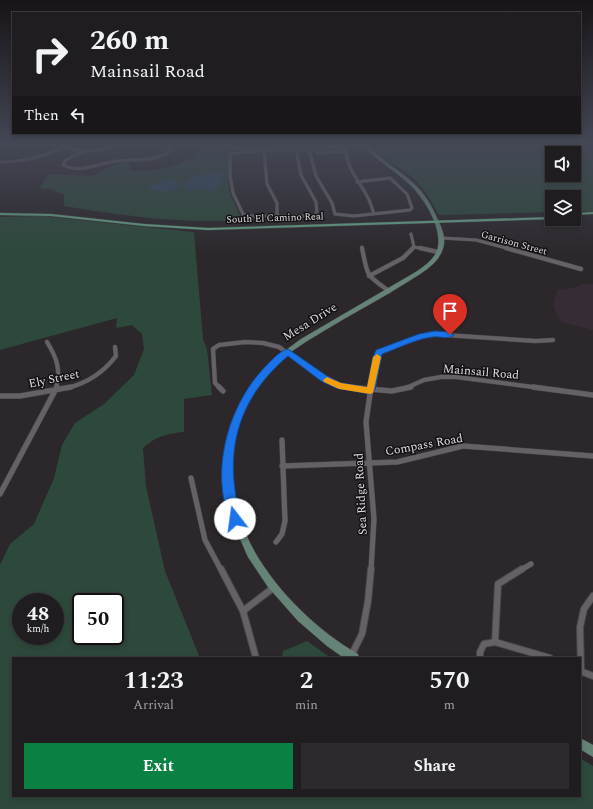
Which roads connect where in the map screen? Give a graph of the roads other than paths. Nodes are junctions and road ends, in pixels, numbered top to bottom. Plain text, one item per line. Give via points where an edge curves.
1 (231, 181) edge
2 (267, 181) edge
3 (304, 181) edge
4 (319, 181) edge
5 (367, 181) edge
6 (393, 181) edge
7 (407, 181) edge
8 (357, 182) joint
9 (0, 210) edge
10 (593, 213) edge
11 (0, 214) edge
12 (374, 214) junction
13 (545, 214) edge
14 (581, 214) edge
15 (277, 216) junction
16 (593, 217) edge
17 (545, 218) edge
18 (581, 218) edge
19 (436, 220) junction
20 (411, 234) dead end
21 (442, 238) junction
22 (362, 247) dead end
23 (414, 247) junction
24 (438, 252) junction
25 (581, 269) dead end
26 (369, 276) junction
27 (388, 291) junction
28 (553, 340) dead end
29 (47, 342) dead end
30 (115, 347) dead end
31 (288, 352) junction
32 (56, 390) junction
33 (370, 390) junction
34 (224, 391) dead end
35 (593, 395) edge
36 (0, 396) edge
37 (282, 440) dead end
38 (593, 456) edge
39 (369, 464) junction
40 (282, 466) junction
41 (191, 478) dead end
42 (0, 494) edge
43 (276, 542) dead end
44 (531, 564) dead end
45 (273, 588) junction
46 (593, 596) edge
47 (243, 611) junction
48 (495, 642) junction
49 (256, 657) edge
50 (352, 657) edge
51 (480, 657) edge
52 (547, 657) edge
53 (580, 657) edge
54 (581, 671) edge
55 (593, 676) edge
56 (581, 744) edge
57 (593, 751) edge

1 - 15 street via 233,193 244,215
2 - 15 street via 277,203
3 - 15 street via 316,202 317,213 312,216
4 - 12 street via 337,215
5 - 8 street
6 - 12 street via 407,194 412,208
7 - 19 main road via 416,187
8 - 12 street via 368,197
9 - 19 main road, South El Camino Real via 73,212 185,224
10 - 14 main road
11 - 19 main road, South El Camino Real via 51,215 193,229
13 - 19 main road, South El Camino Real
16 - 18 main road
17 - 19 main road, South El Camino Real
19 - 21 main road
20 - 23 street
21 - 24 main road, Mesa Drive
21 - 25 street, Garrison Street via 489,243
22 - 26 street
23 - 24 street
23 - 26 street via 403,258
24 - 27 main road, Mesa Drive via 428,266
26 - 27 street
27 - 31 main road, Mesa Drive
28 - 33 street, Sea Ridge Road via 429,334 379,352
29 - 32 street via 57,358 60,369
30 - 32 street, Ely Street via 116,356 101,374 85,383
31 - 33 street, Mainsail Road via 324,379 339,386
31 - 34 street, Mainsail Road via 279,347 255,342 219,345 213,352 215,383
31 - 45 main road, Mesa Drive via 273,363 247,397 234,426 228,459 230,498 239,530 258,567
32 - 36 street, Ely Street via 20,396
32 - 42 street
33 - 35 street, Mainsail Road via 392,392 424,380 448,377
33 - 39 street, Sea Ridge Road via 366,422
37 - 40 street
38 - 39 street, Compass Road via 463,446 410,460
39 - 40 street, Compass Road
39 - 50 street, Sea Ridge Road via 374,535 368,601 362,634
40 - 43 street via 285,521 282,534
41 - 47 street via 205,540
44 - 48 street via 498,584
45 - 47 street
45 - 50 main road, Mesa Drive via 311,628
46 - 53 street via 584,609 580,627
47 - 49 street
48 - 51 street via 484,644
48 - 52 street
54 - 55 street
56 - 57 main road

